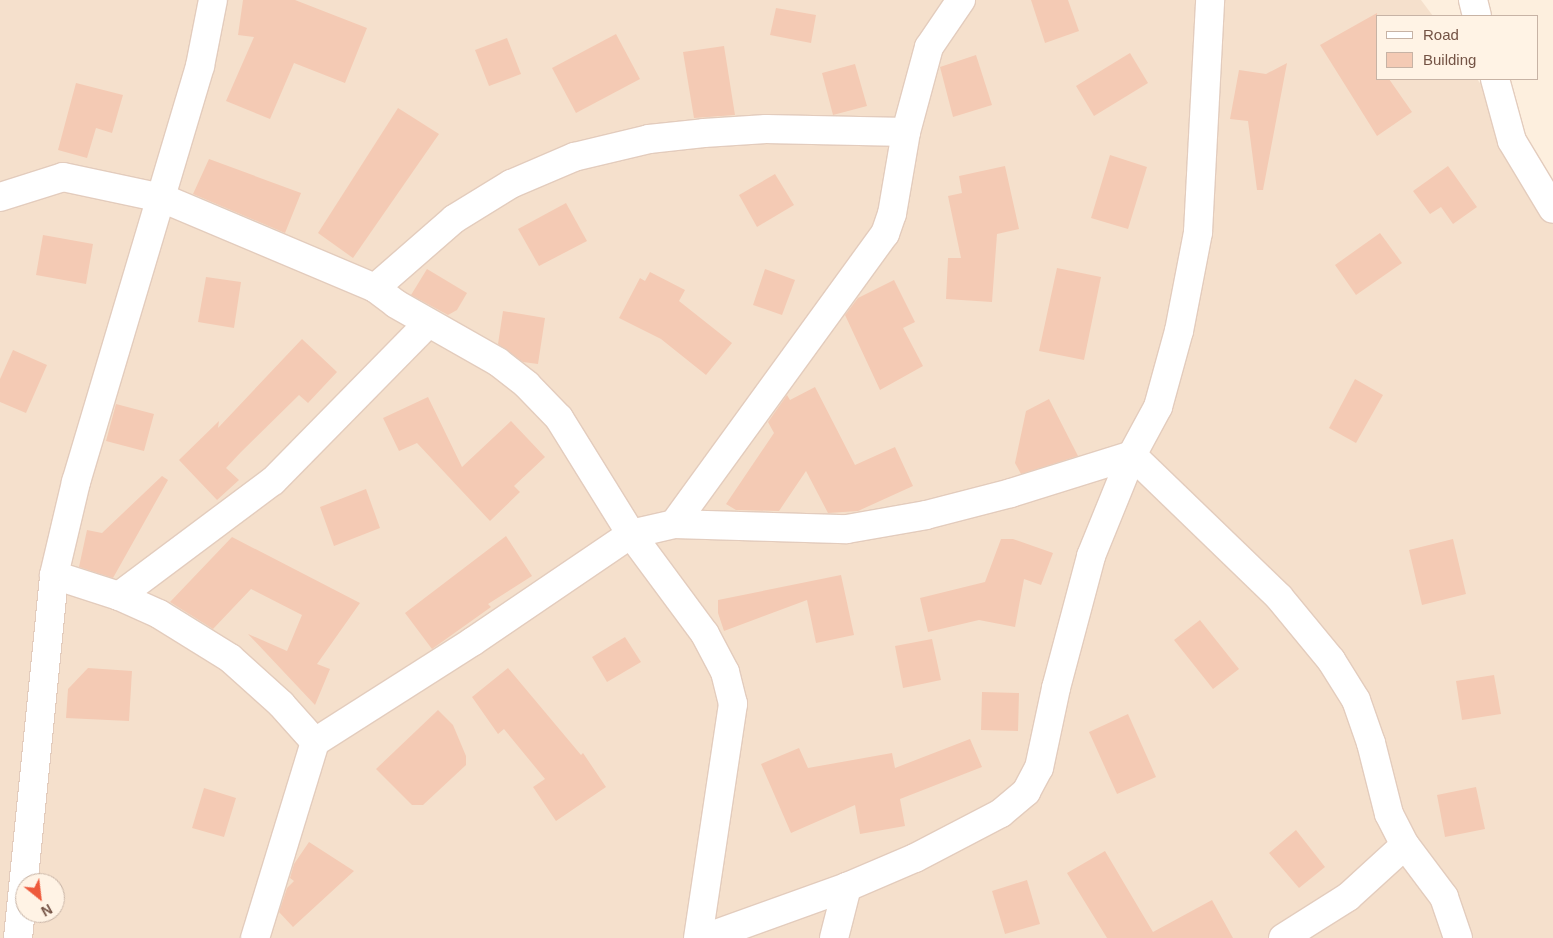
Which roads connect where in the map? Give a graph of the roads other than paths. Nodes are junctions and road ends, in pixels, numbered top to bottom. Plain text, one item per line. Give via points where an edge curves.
1 (213, 0) edge
2 (962, 0) edge
3 (1210, 0) edge
4 (1473, 0) edge
5 (1477, 15) edge
6 (1495, 80) edge
7 (906, 132) junction
8 (0, 197) edge
9 (162, 198) junction
10 (1553, 209) edge
11 (375, 288) junction
12 (428, 323) junction
13 (1132, 455) junction
14 (674, 524) junction
15 (631, 534) junction
16 (54, 575) junction
17 (119, 596) junction
18 (315, 742) junction
19 (1405, 845) junction
20 (847, 887) junction
21 (18, 938) edge
22 (255, 938) edge
23 (698, 938) edge
24 (705, 938) edge
25 (834, 938) edge
26 (1282, 938) edge
27 (1458, 938) edge

1 - 9 street via 200,66
2 - 7 street via 929,47
3 - 13 street via 1198,232 1180,331 1158,407
4 - 5 street
6 - 10 street via 1512,141
7 - 11 street via 766,129 704,133 649,139 574,157 511,184 454,218
7 - 14 street via 892,214 885,234
8 - 9 street via 63,177
9 - 11 street
9 - 16 street via 76,482
11 - 12 street
12 - 15 street via 498,362 527,385 559,418
12 - 17 street via 273,481
13 - 14 street via 1011,493 926,515 847,529
13 - 19 street via 1279,597 1331,660 1356,700 1389,814
13 - 20 street via 1091,556 1056,688 1040,768 1026,792 1001,813 915,858
14 - 15 street
15 - 18 street via 472,642
15 - 23 street via 706,634 725,672 733,704
16 - 17 street
16 - 21 street
17 - 18 street via 159,614 230,658
18 - 22 street
19 - 26 street via 1348,897
19 - 27 street via 1444,897
20 - 24 street
20 - 25 street

